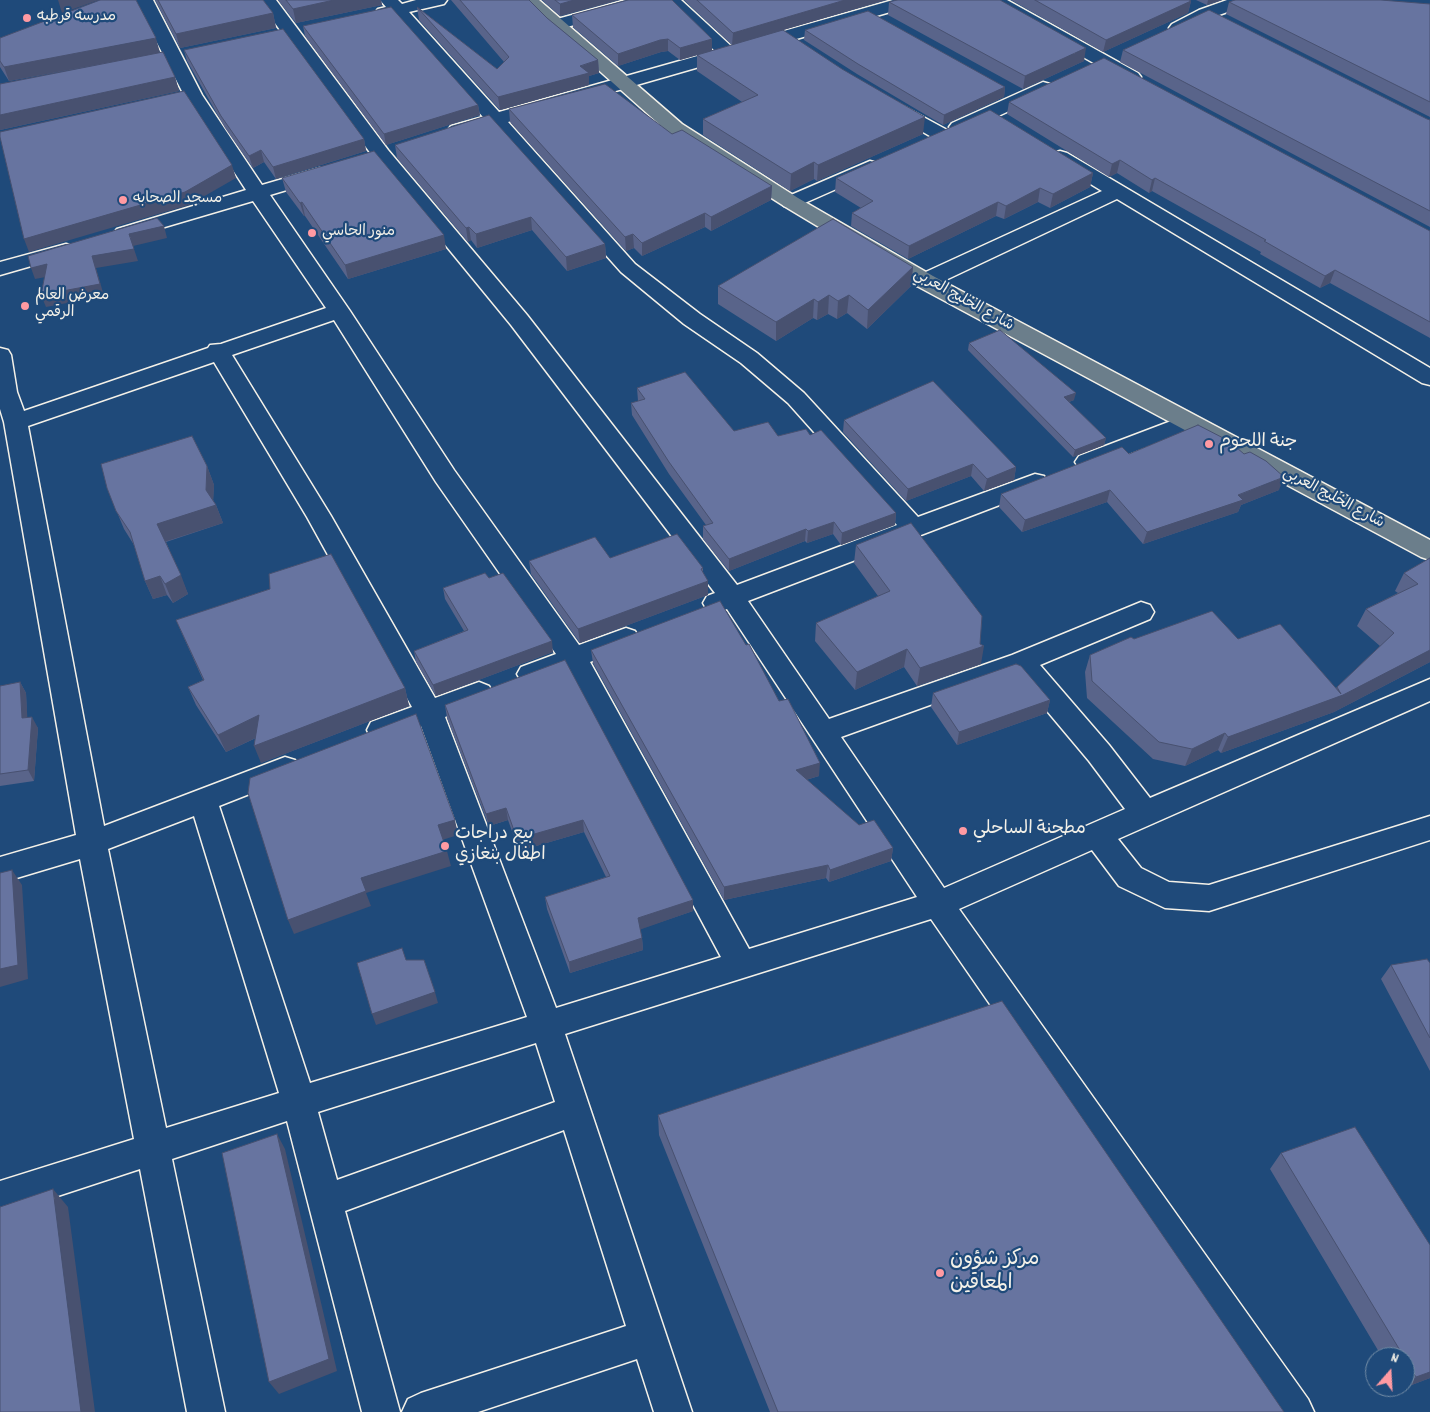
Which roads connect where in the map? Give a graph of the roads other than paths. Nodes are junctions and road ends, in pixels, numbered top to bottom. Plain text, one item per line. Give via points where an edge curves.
1 (144, 0) edge
2 (267, 0) edge
3 (438, 0) edge
4 (529, 0) edge
5 (645, 0) edge
6 (671, 0) edge
7 (912, 0) edge
8 (994, 0) edge
9 (1243, 0) edge
10 (393, 5) edge
11 (1188, 5) edge
12 (869, 13) junction
13 (1206, 14) junction
14 (364, 17) edge
15 (886, 23) edge
16 (556, 25) junction
17 (1231, 27) edge
18 (1164, 34) edge
19 (784, 36) junction
20 (800, 47) edge
21 (728, 53) junction
22 (1120, 54) dead end
23 (1094, 66) junction
24 (1060, 81) edge
25 (623, 84) junction
26 (1147, 85) edge
27 (1006, 89) edge
28 (873, 94) edge
29 (1023, 98) junction
30 (494, 119) junction
31 (942, 136) junction
32 (438, 137) edge
33 (924, 143) edge
34 (1040, 145) edge
35 (889, 159) edge
36 (337, 168) edge
37 (1116, 192) junction
38 (257, 193) junction
39 (791, 202) junction
40 (105, 238) edge
41 (86, 244) edge
42 (0, 269) edge
43 (925, 281) junction
44 (338, 310) junction
45 (218, 350) junction
46 (0, 354) edge
47 (1430, 378) edge
48 (3, 392) edge
49 (16, 422) junction
50 (1187, 423) junction
51 (915, 529) junction
52 (1430, 551) edge
53 (732, 597) junction
54 (695, 611) edge
55 (1141, 612) dead end
56 (649, 629) edge
57 (574, 658) junction
58 (1021, 662) junction
59 (1430, 689) edge
60 (429, 712) junction
61 (824, 732) junction
62 (357, 740) edge
63 (311, 758) edge
64 (203, 800) junction
65 (1145, 813) junction
66 (1430, 828) edge
67 (1097, 834) junction
68 (92, 843) junction
69 (0, 870) edge
70 (938, 904) junction
71 (740, 964) junction
72 (546, 1024) junction
73 (299, 1102) junction
74 (574, 1111) junction
75 (153, 1148) junction
76 (0, 1198) edge
77 (325, 1201) junction
78 (648, 1337) junction
79 (206, 1412) edge
80 (381, 1412) edge
81 (422, 1412) edge
82 (673, 1412) edge
83 (1295, 1412) edge

1 - 38 street via 173,57 183,97
2 - 53 street via 382,154 519,320
3 - 10 street
4 - 16 main road, شارع الخليج العربي
5 - 16 street
6 - 21 street
7 - 12 street
8 - 23 street
9 - 13 street
10 - 14 street
10 - 30 street
11 - 13 street
12 - 15 street
12 - 19 street
13 - 17 street
13 - 18 street
16 - 25 main road, شارع الخليج العربي
19 - 20 street
19 - 21 street
21 - 25 street
22 - 23 street
23 - 26 street
24 - 29 street
25 - 30 street
25 - 39 main road, شارع الخليج العربي via 675,128
27 - 29 street
28 - 31 street
29 - 31 street via 998,118
30 - 32 street
30 - 51 street via 628,268 790,392
31 - 33 street
34 - 37 street
35 - 39 street
36 - 38 street
37 - 43 street
37 - 47 street
38 - 40 street
38 - 44 street
39 - 43 main road, شارع الخليج العربي
41 - 42 street
43 - 50 main road, شارع الخليج العربي
44 - 45 street
44 - 57 street via 445,476
45 - 49 street
45 - 60 street via 319,516
46 - 48 street
48 - 49 street
49 - 68 street
50 - 51 street
50 - 52 main road, شارع الخليج العربي
51 - 53 street
53 - 54 street
53 - 61 street
55 - 58 street
56 - 57 street
57 - 60 street
57 - 71 street
58 - 61 street
58 - 65 street via 1099,753
59 - 65 street
60 - 62 street
60 - 72 street
61 - 70 street
63 - 64 street
64 - 68 street
64 - 73 street
65 - 67 street
66 - 67 street via 1209,898 1165,895 1130,877
67 - 70 street
68 - 69 street
68 - 75 street
70 - 71 street
70 - 83 street
71 - 72 street
72 - 73 street
72 - 74 street
73 - 75 street
73 - 77 street
74 - 77 street
74 - 78 street
75 - 76 street
75 - 79 street
77 - 80 street
78 - 81 street
78 - 82 street

